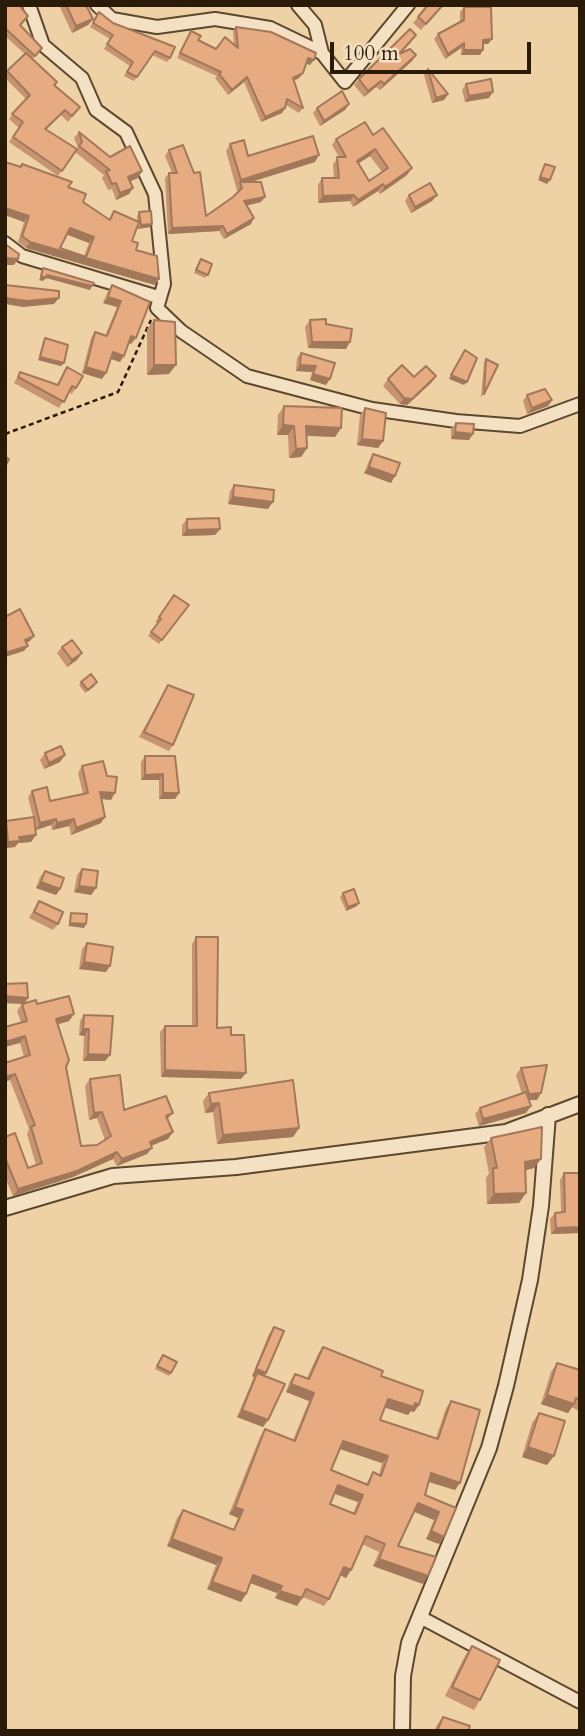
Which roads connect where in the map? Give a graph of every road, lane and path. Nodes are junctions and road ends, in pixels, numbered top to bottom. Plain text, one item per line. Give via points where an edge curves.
1 (29, 5) edge
2 (97, 5) edge
3 (298, 5) edge
4 (408, 5) edge
5 (322, 53) junction
6 (5, 243) edge
7 (158, 302) junction
8 (580, 404) edge
9 (5, 434) edge
10 (580, 1104) edge
11 (548, 1115) junction
12 (5, 1208) edge
13 (420, 1617) junction
14 (580, 1702) edge
15 (402, 1731) edge

1 - 7 street via 43,45 82,78 96,110 126,132 155,194 164,284
2 - 5 street via 112,19 157,27 215,19 270,29
3 - 5 street via 315,25
4 - 5 street via 345,82
6 - 7 street via 22,256
7 - 8 street via 181,331 247,376 372,409 520,426
7 - 9 path via 118,392
10 - 11 street
11 - 12 street via 506,1132 211,1170 113,1175
11 - 13 street via 530,1280 503,1398 489,1448
13 - 14 street
13 - 15 street via 407,1654

